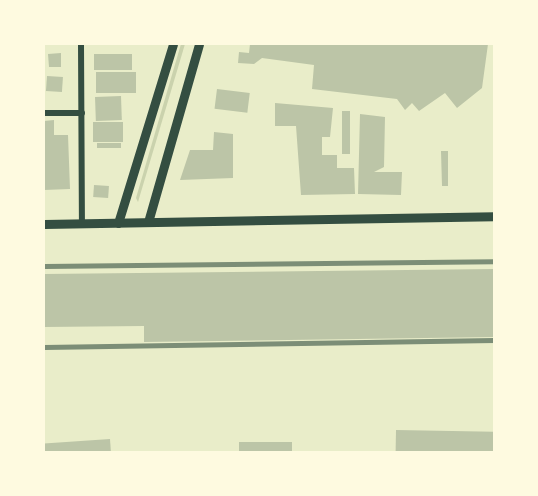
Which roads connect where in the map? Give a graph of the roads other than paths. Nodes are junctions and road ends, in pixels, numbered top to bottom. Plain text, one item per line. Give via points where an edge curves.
1 (81, 44) edge
2 (173, 44) edge
3 (199, 44) edge
4 (44, 113) edge
5 (82, 113) junction
6 (495, 216) edge
7 (148, 222) junction
8 (82, 223) junction
9 (118, 223) junction
10 (44, 224) edge

1 - 5 street
2 - 9 street
3 - 7 street
4 - 5 street
5 - 8 street
6 - 7 street
7 - 9 street
8 - 9 street
8 - 10 street

